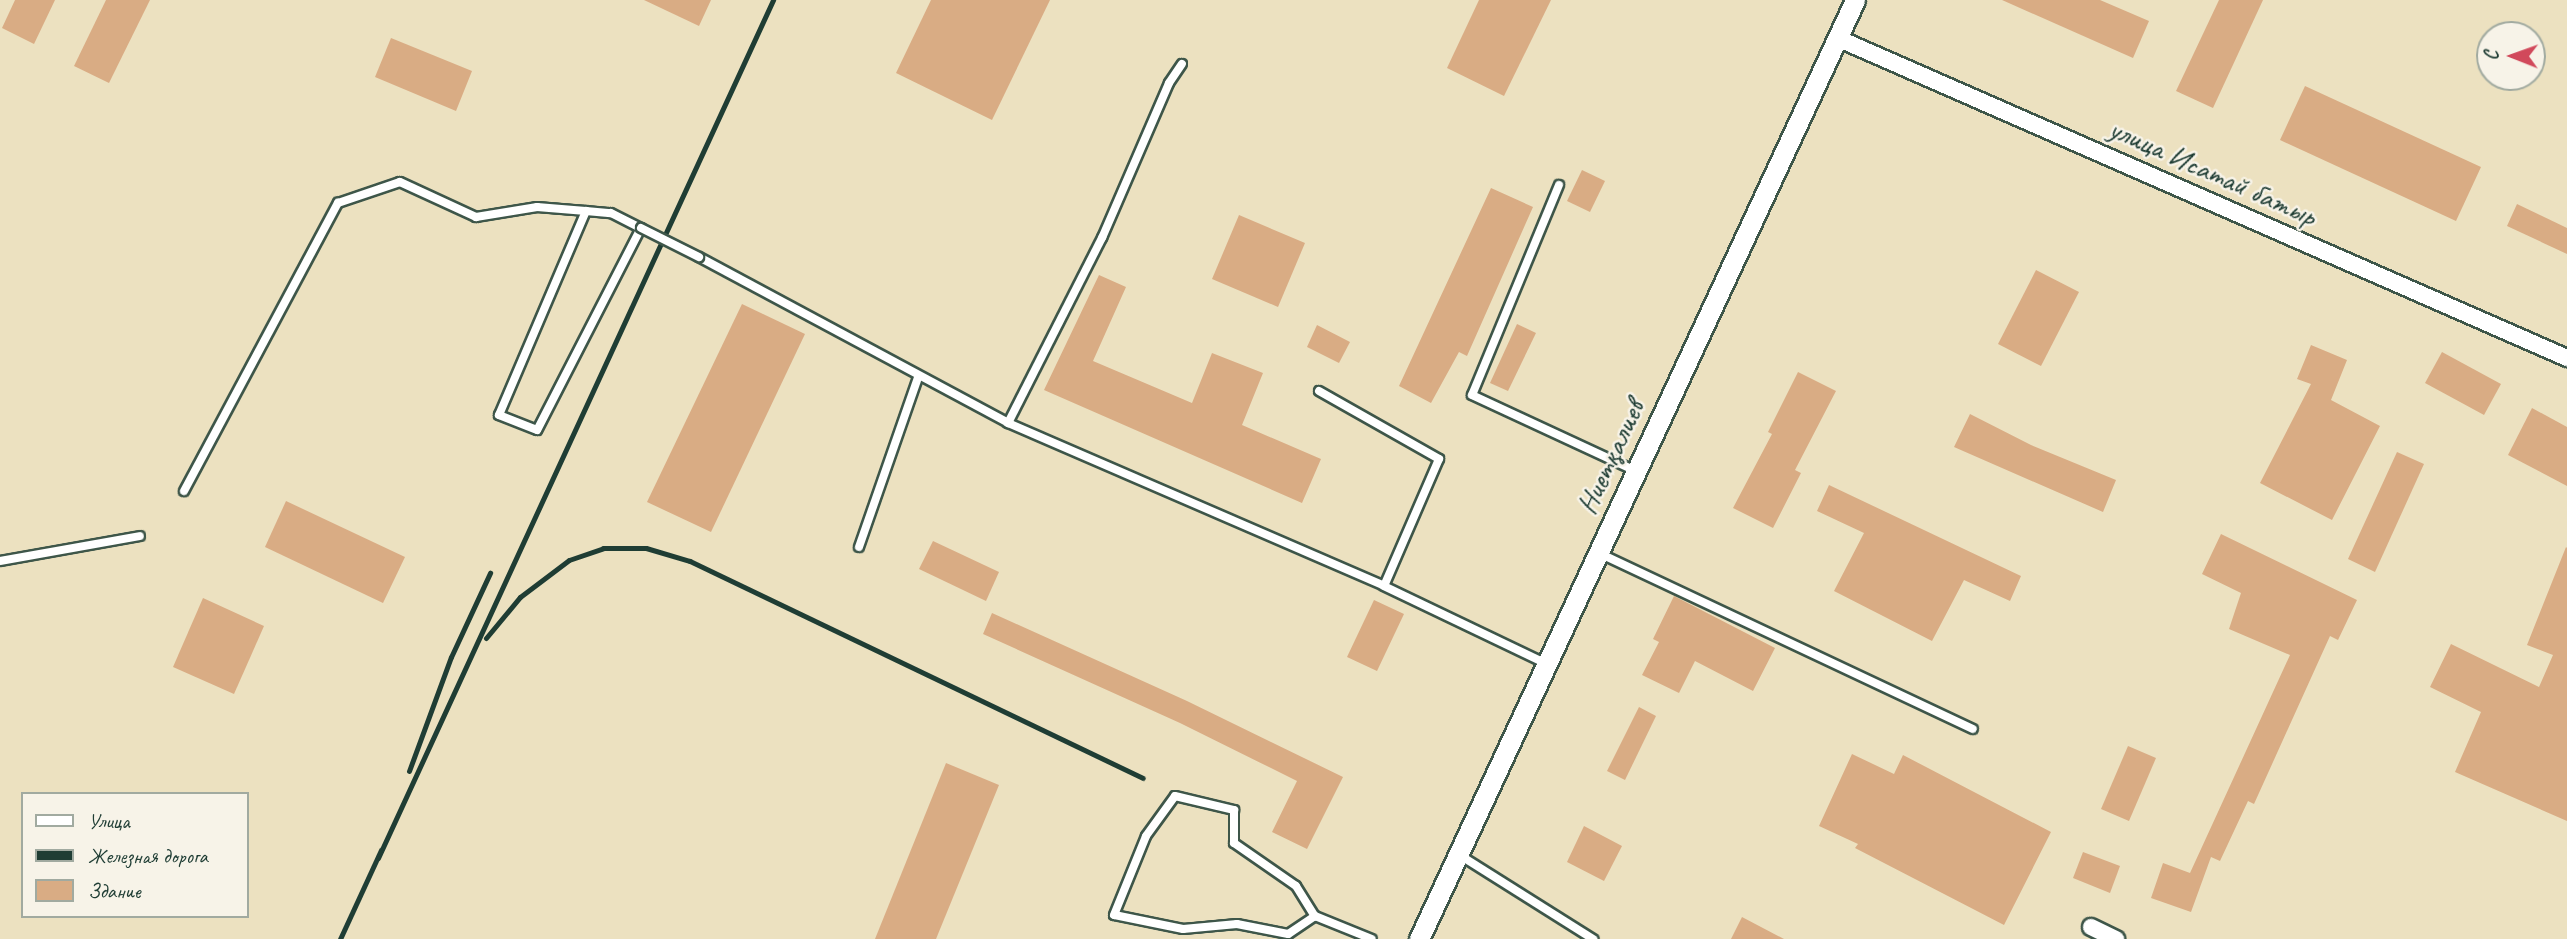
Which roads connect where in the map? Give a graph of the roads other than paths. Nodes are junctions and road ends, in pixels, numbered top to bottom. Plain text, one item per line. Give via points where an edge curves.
1 (1855, 0) edge
2 (1837, 38) junction
3 (1182, 64) dead end
4 (1559, 185) dead end
5 (586, 211) junction
6 (641, 228) junction
7 (2567, 358) edge
8 (918, 377) junction
9 (1319, 391) dead end
10 (1008, 424) junction
11 (1636, 471) junction
12 (184, 491) dead end
13 (140, 536) dead end
14 (859, 547) dead end
15 (1598, 553) junction
16 (0, 561) edge
17 (1384, 586) junction
18 (1546, 664) junction
19 (1973, 729) dead end
20 (1458, 855) junction
21 (1315, 916) junction
22 (2091, 927) dead end
23 (1372, 939) edge
24 (1419, 939) edge
25 (1593, 939) edge
26 (2116, 939) edge

1 - 2 street, Ниетқалиев
2 - 7 street, улица Исатай батыр
2 - 11 street, Ниетқалиев
3 - 10 lane
4 - 11 lane via 1472,395
5 - 6 lane via 611,213
5 - 6 lane via 499,415 537,430
5 - 12 lane via 537,207 476,218 400,182 338,203
6 - 8 lane, bridge
8 - 10 lane
8 - 14 lane
9 - 17 lane via 1439,459
10 - 17 lane
11 - 15 street, Ниетқалиев
13 - 16 lane
15 - 18 street, Ниетқалиев
15 - 19 lane
17 - 18 lane
18 - 20 street, Ниетқалиев
20 - 24 street, Ниетқалиев
20 - 25 lane
21 - 21 lane via 1296,886 1234,843 1234,810 1175,796 1146,836 1114,915 1183,929 1237,924 1288,934
21 - 23 lane
22 - 26 street

